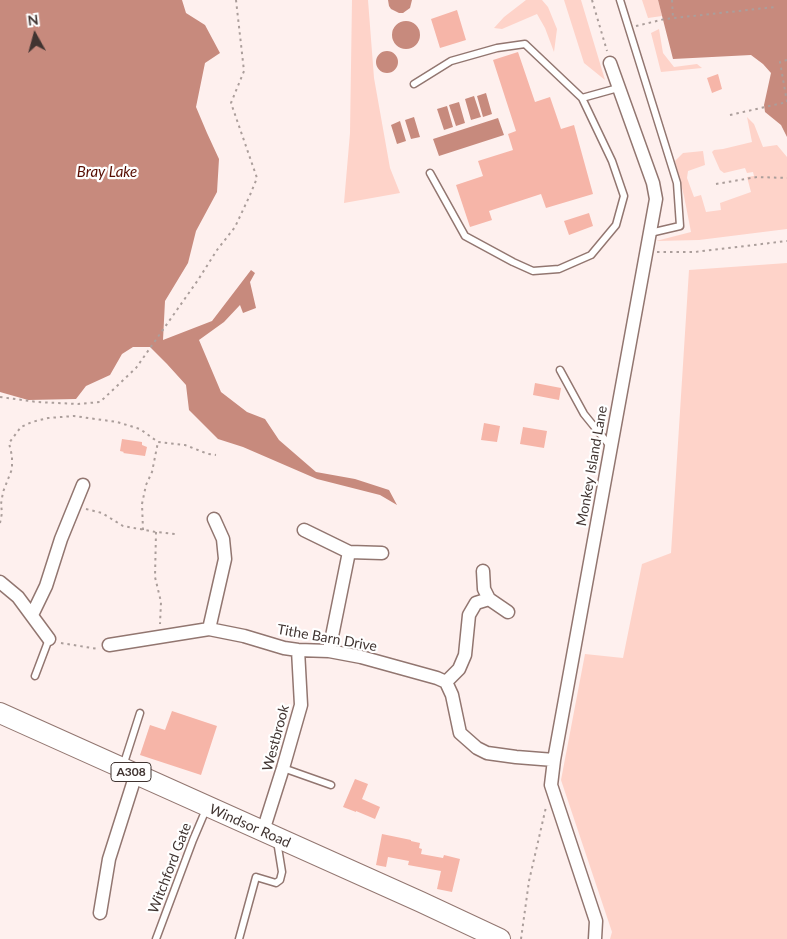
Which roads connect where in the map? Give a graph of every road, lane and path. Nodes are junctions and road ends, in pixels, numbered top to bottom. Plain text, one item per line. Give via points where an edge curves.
1 (236, 0) edge
2 (592, 0) edge
3 (620, 0) edge
4 (672, 0) edge
5 (775, 7) dead end
6 (673, 18) junction
7 (628, 29) junction
8 (787, 60) edge
9 (610, 63) joint
10 (414, 84) dead end
11 (618, 88) junction
12 (582, 98) junction
13 (787, 102) edge
14 (730, 115) dead end
15 (430, 173) dead end
16 (787, 178) edge
17 (716, 184) dead end
18 (650, 233) junction
19 (787, 241) edge
20 (646, 252) junction
21 (560, 370) dead end
22 (0, 397) edge
23 (158, 442) junction
24 (611, 447) junction
25 (216, 455) dead end
26 (83, 484) dead end
27 (74, 506) junction
28 (214, 519) dead end
29 (0, 523) edge
30 (143, 530) junction
31 (304, 530) dead end
32 (156, 532) junction
33 (175, 534) dead end
34 (349, 552) junction
35 (382, 553) dead end
36 (483, 570) dead end
37 (0, 582) edge
38 (488, 599) junction
39 (508, 612) dead end
40 (32, 615) junction
41 (208, 629) junction
42 (160, 637) junction
43 (49, 639) junction
44 (109, 645) joint
45 (298, 650) junction
46 (329, 651) junction
47 (35, 676) dead end
48 (446, 682) junction
49 (0, 713) edge
50 (140, 713) dead end
51 (554, 760) junction
52 (283, 768) junction
53 (129, 771) junction
54 (331, 785) dead end
55 (551, 785) junction
56 (207, 806) junction
57 (269, 834) junction
58 (100, 913) dead end
59 (156, 939) edge
60 (240, 939) edge
61 (500, 939) edge
62 (520, 939) edge
63 (595, 939) edge

1 - 22 path via 244,71 232,103 257,178 235,227 136,368 100,402 37,402
2 - 9 path
3 - 7 lane
4 - 6 path
5 - 6 path
6 - 7 path
7 - 18 lane via 677,183 680,226
8 - 13 path via 780,62
9 - 11 street, Monkey Island Lane
10 - 12 lane via 451,61 525,44
11 - 12 lane
11 - 18 street, Monkey Island Lane via 653,183 656,199
12 - 15 lane via 612,161 624,196 616,226 591,255 559,269 533,270 513,262 466,236
13 - 14 path
16 - 17 path via 756,176
18 - 20 street, Monkey Island Lane
19 - 20 path via 694,252
20 - 24 street, Monkey Island Lane
21 - 24 lane via 584,414
23 - 25 path via 185,445
23 - 29 path via 140,429 74,416 48,418 21,427 8,443 12,469 3,492
23 - 30 path via 142,504
24 - 51 street, Monkey Island Lane
26 - 27 street
27 - 30 path via 102,513 123,526
27 - 40 street via 46,586
28 - 41 street via 223,539 225,559
30 - 32 path
31 - 34 street
32 - 33 path
32 - 42 path via 155,577 160,602
34 - 35 street
34 - 46 street
36 - 38 street
37 - 40 street
38 - 39 street
38 - 48 street via 476,603 469,614 464,655 459,669
40 - 43 street
41 - 42 street, Tithe Barn Drive
41 - 45 street, Tithe Barn Drive
42 - 44 street, Tithe Barn Drive
43 - 44 path via 102,650
43 - 47 lane
45 - 46 street, Tithe Barn Drive
45 - 52 street, Westbrook via 301,705
46 - 48 street, Tithe Barn Drive via 394,665
48 - 51 street via 460,733 477,748 487,753
49 - 53 main road, Windsor Road / A308
50 - 53 lane
51 - 55 street, Monkey Island Lane
52 - 54 lane
52 - 57 street, Westbrook
53 - 56 main road, Windsor Road / A308
53 - 58 street
55 - 62 path via 528,881
55 - 63 street, Monkey Island Lane via 596,921
56 - 57 main road, Windsor Road / A308
56 - 59 lane, Witchford Gate
57 - 60 lane via 282,872 280,880 276,883 256,877
57 - 61 main road, Windsor Road / A308

